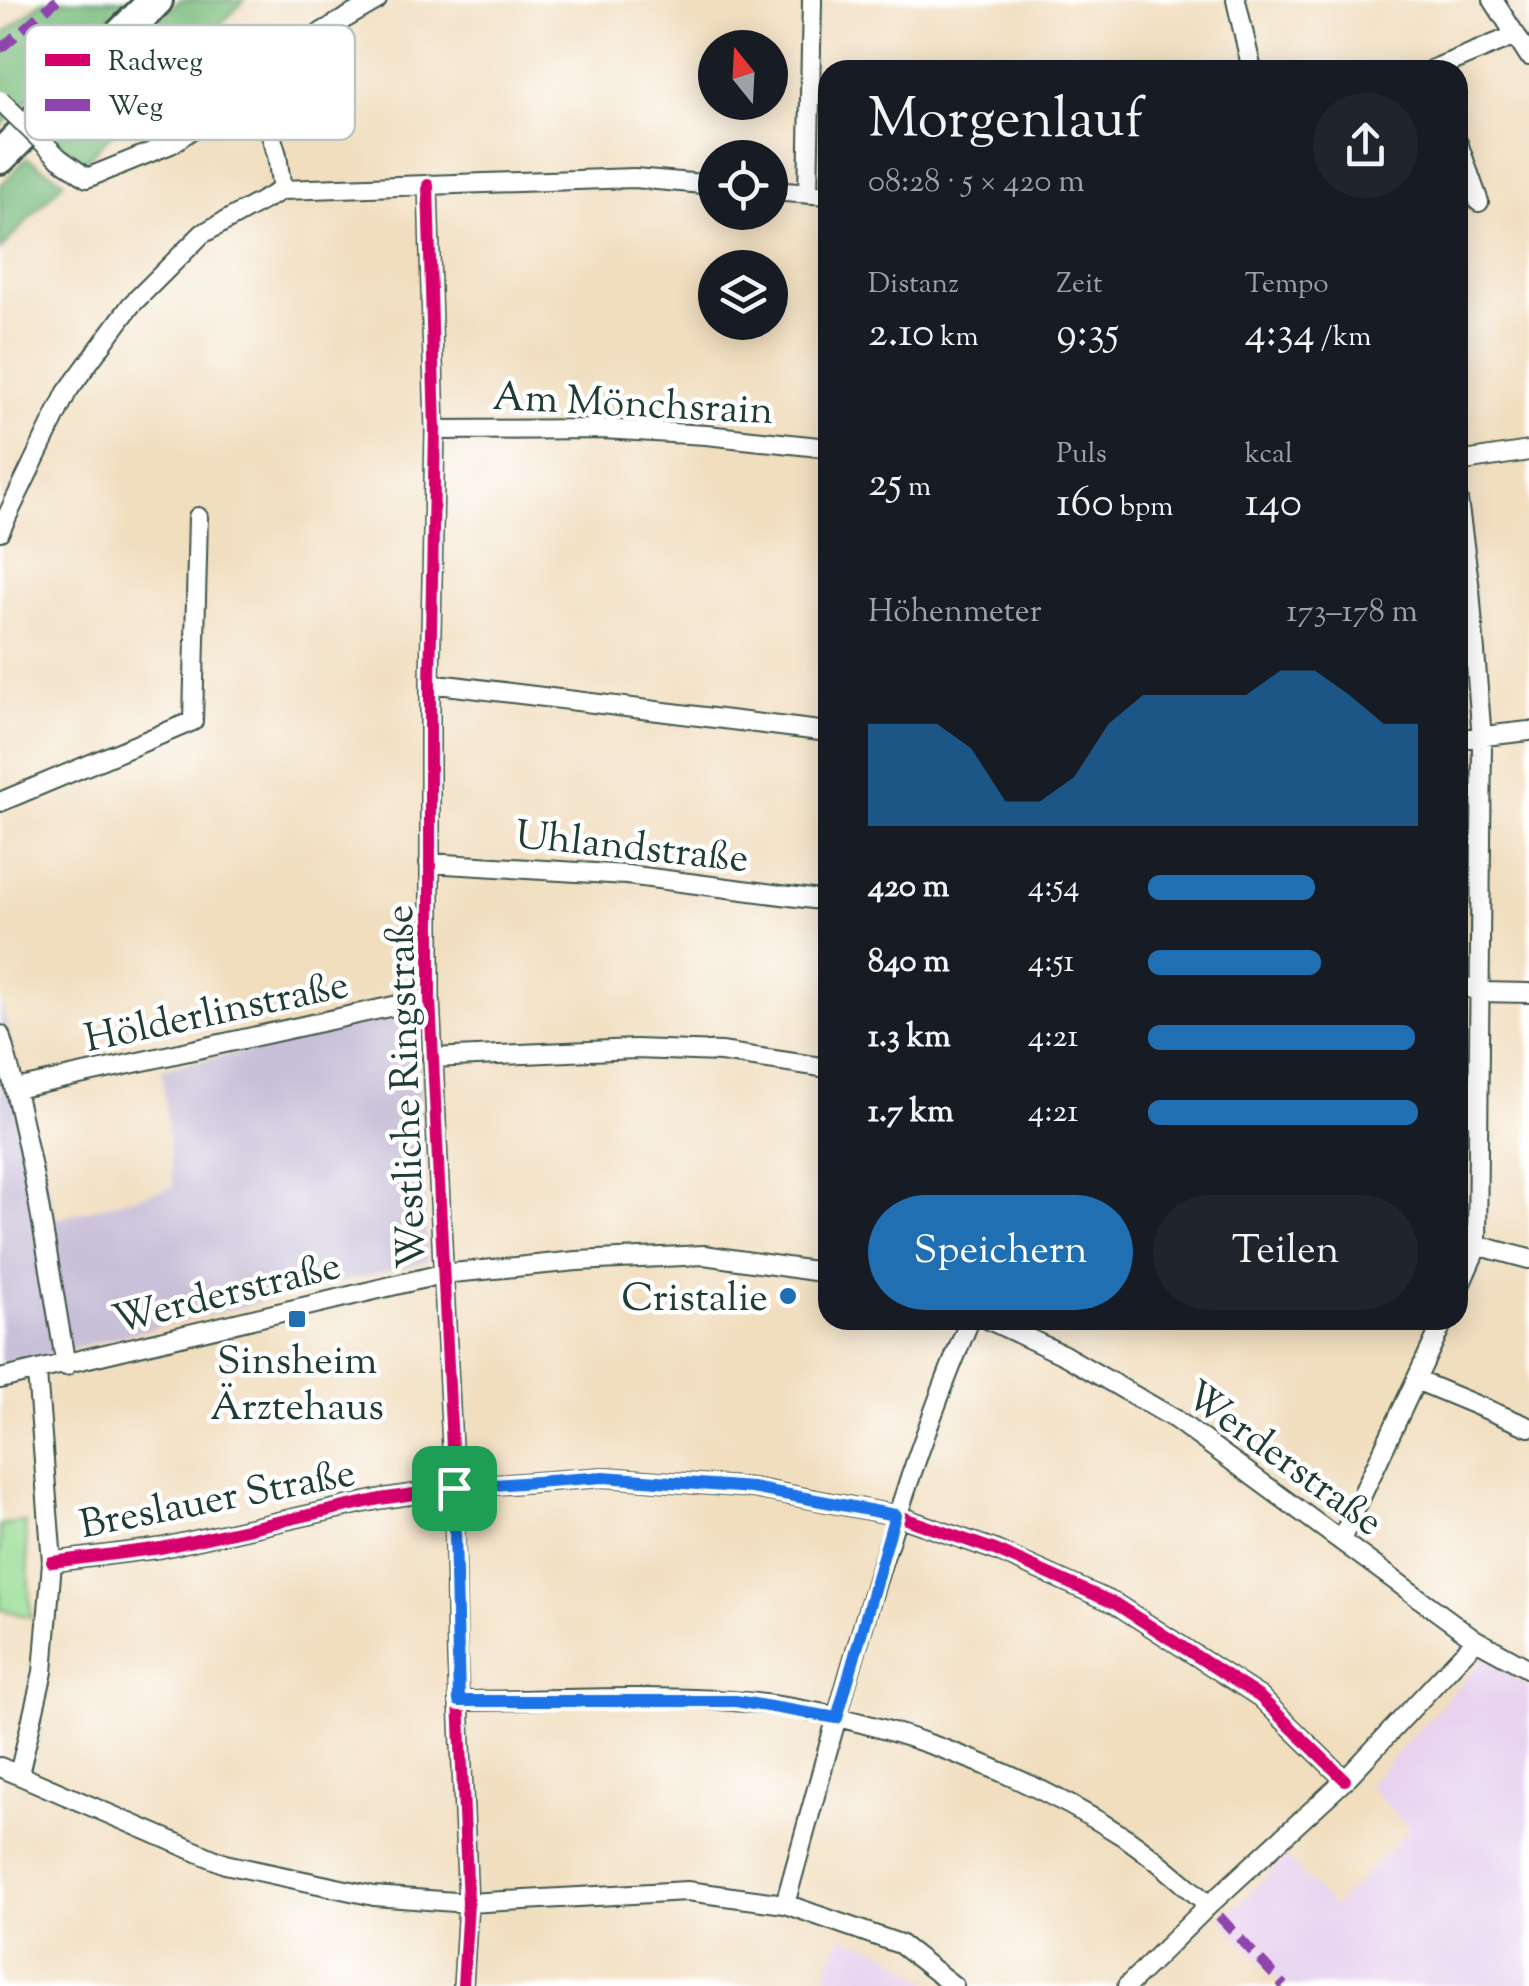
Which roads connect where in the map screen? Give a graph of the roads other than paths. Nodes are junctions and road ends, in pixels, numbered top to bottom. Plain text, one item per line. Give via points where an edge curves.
1 (156, 0) edge
2 (377, 0) edge
3 (812, 0) edge
4 (1236, 0) edge
5 (1493, 0) edge
6 (131, 25) edge
7 (334, 25) edge
8 (1516, 35) junction
9 (1529, 56) edge
10 (1250, 60) edge
11 (1455, 60) edge
12 (0, 100) edge
13 (25, 125) edge
14 (25, 132) edge
15 (41, 140) edge
16 (176, 140) edge
17 (272, 140) edge
18 (0, 157) edge
19 (1468, 170) edge
20 (698, 184) edge
21 (428, 185) junction
22 (282, 190) junction
23 (788, 192) edge
24 (808, 194) junction
25 (818, 194) edge
26 (1480, 202) dead end
27 (435, 430) junction
28 (818, 447) edge
29 (1529, 451) edge
30 (1468, 460) edge
31 (198, 517) dead end
32 (0, 531) edge
33 (1468, 575) edge
34 (430, 683) junction
35 (818, 731) edge
36 (1529, 732) edge
37 (1482, 738) junction
38 (1468, 739) edge
39 (0, 802) edge
40 (430, 863) junction
41 (818, 899) edge
42 (1468, 988) edge
43 (1480, 992) junction
44 (1529, 993) edge
45 (430, 998) junction
46 (0, 1035) edge
47 (432, 1058) junction
48 (818, 1066) edge
49 (16, 1090) junction
50 (1468, 1115) edge
51 (1478, 1118) junction
52 (1468, 1244) edge
53 (1477, 1247) junction
54 (1529, 1258) edge
55 (1468, 1267) edge
56 (818, 1272) edge
57 (442, 1274) junction
58 (966, 1330) edge
59 (1010, 1330) edge
60 (1439, 1330) edge
61 (66, 1366) junction
62 (37, 1373) junction
63 (0, 1379) edge
64 (1416, 1380) junction
65 (1529, 1427) edge
66 (454, 1488) junction
67 (895, 1515) junction
68 (1341, 1540) junction
69 (52, 1562) junction
70 (1476, 1640) junction
71 (1529, 1670) edge
72 (459, 1701) junction
73 (837, 1718) junction
74 (0, 1766) edge
75 (19, 1774) junction
76 (1345, 1780) junction
77 (468, 1904) junction
78 (785, 1904) junction
79 (1209, 1905) junction
80 (463, 1986) edge
81 (954, 1986) edge
82 (1126, 1986) edge

1 - 6 highway
2 - 7 street
3 - 24 street
4 - 10 street
5 - 8 street
8 - 9 street
8 - 11 street
12 - 13 street, bridge
14 - 18 highway
15 - 16 street, bridge via 87,178
17 - 22 street
19 - 26 street
20 - 21 street via 634,178
21 - 22 street
21 - 27 street, Westliche Ringstraße
22 - 32 street via 202,234 130,305 67,392
23 - 24 street
24 - 25 street
27 - 28 street, Am Mönchsrain via 602,429
27 - 34 street, Westliche Ringstraße
29 - 30 street
31 - 39 street via 193,721
33 - 37 street
34 - 35 street
34 - 40 street, Westliche Ringstraße
36 - 37 street
37 - 38 street
37 - 43 street
40 - 41 street, Uhlandstraße via 627,875
40 - 45 street, Westliche Ringstraße
42 - 43 street
43 - 44 street
43 - 51 street
45 - 47 street, Westliche Ringstraße
45 - 49 street, Hölderlinstraße
46 - 49 street
47 - 48 street via 635,1049 722,1052
47 - 57 street, Westliche Ringstraße
49 - 61 street
50 - 51 street
51 - 53 street
52 - 53 street
53 - 54 street
53 - 55 street
56 - 57 street, Werderstraße via 704,1255
57 - 61 street, Werderstraße
57 - 66 street, Westliche Ringstraße
58 - 67 street
59 - 68 street, Werderstraße via 1175,1419
60 - 64 street
61 - 62 street, Werderstraße
62 - 63 street, Werderstraße
62 - 69 street
64 - 65 street
64 - 68 street
66 - 67 street, Breslauer Straße via 604,1477 752,1488
66 - 69 street, Breslauer Straße via 160,1548
66 - 72 street, Westliche Ringstraße
67 - 73 street
67 - 76 street, Breslauer Straße via 1116,1604 1260,1696
68 - 70 street, Werderstraße
69 - 75 street via 43,1672
70 - 71 street, Werderstraße
70 - 76 street
72 - 73 street via 736,1701
72 - 77 street, Westliche Ringstraße
73 - 78 street
73 - 79 street via 915,1739 1052,1794 1130,1840
74 - 75 street
75 - 77 street via 226,1864 374,1896
76 - 79 street
77 - 78 street via 688,1891
77 - 80 street, Westliche Ringstraße
78 - 81 street via 900,1944
79 - 82 street

